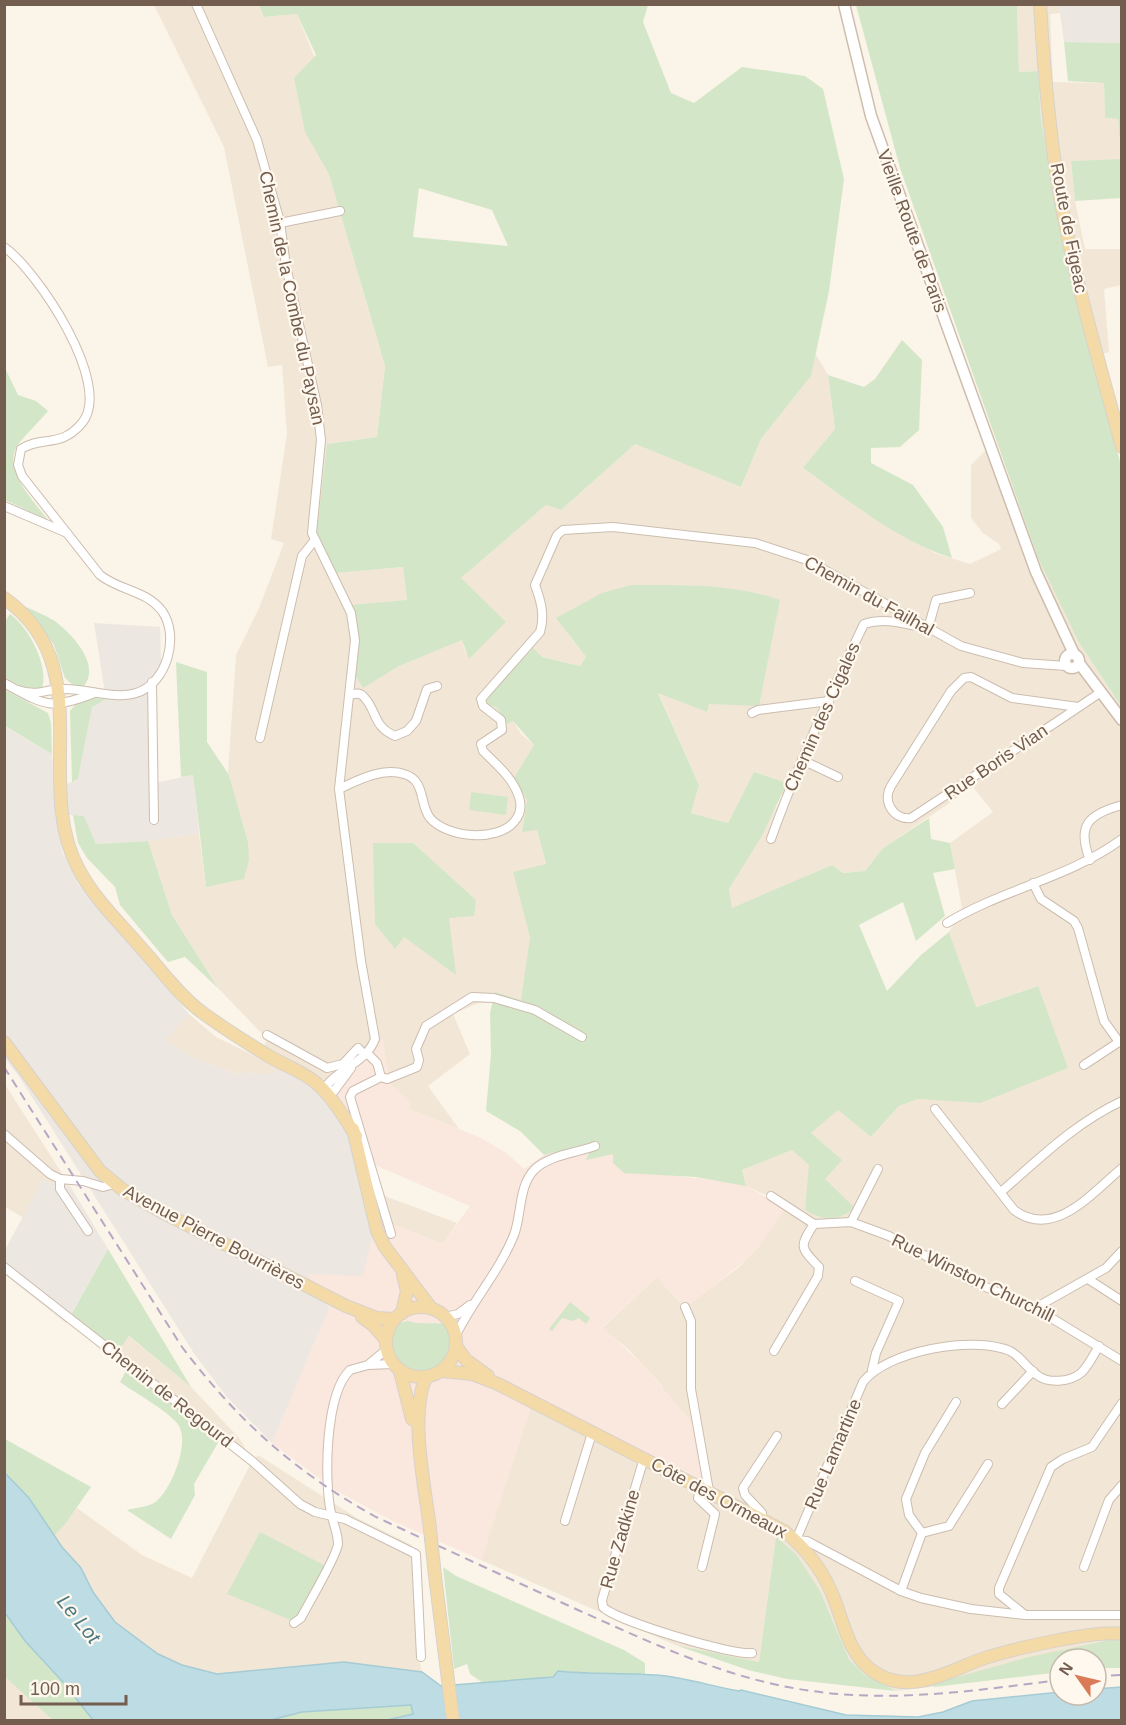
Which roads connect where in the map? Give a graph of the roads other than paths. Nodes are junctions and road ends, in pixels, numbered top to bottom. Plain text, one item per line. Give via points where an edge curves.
1 (196, 4) edge
2 (844, 4) edge
3 (1040, 4) edge
4 (340, 210) dead end
5 (280, 223) junction
6 (4, 248) edge
7 (1122, 447) edge
8 (4, 506) edge
9 (67, 533) junction
10 (314, 541) junction
11 (970, 593) dead end
12 (4, 598) edge
13 (928, 629) junction
14 (1071, 661) junction
15 (152, 682) junction
16 (4, 683) edge
17 (437, 686) dead end
18 (59, 689) junction
19 (18, 690) junction
20 (1101, 692) junction
21 (92, 693) junction
22 (350, 695) junction
23 (829, 701) junction
24 (60, 705) junction
25 (1078, 707) junction
26 (752, 713) dead end
27 (1122, 720) edge
28 (260, 738) dead end
29 (802, 760) junction
30 (838, 777) dead end
31 (339, 789) junction
32 (1122, 805) edge
33 (154, 820) dead end
34 (771, 839) dead end
35 (1122, 839) edge
36 (1090, 860) junction
37 (1033, 883) junction
38 (947, 923) dead end
39 (267, 1035) dead end
40 (582, 1037) dead end
41 (1120, 1041) edge
42 (4, 1042) edge
43 (366, 1054) junction
44 (1084, 1065) dead end
45 (381, 1077) junction
46 (329, 1088) junction
47 (1122, 1101) edge
48 (935, 1109) dead end
49 (4, 1134) edge
50 (596, 1146) dead end
51 (1122, 1168) edge
52 (878, 1169) dead end
53 (100, 1171) junction
54 (60, 1179) junction
55 (83, 1181) junction
56 (114, 1184) junction
57 (1001, 1192) junction
58 (771, 1196) dead end
59 (851, 1222) junction
60 (814, 1224) junction
61 (88, 1231) dead end
62 (391, 1234) dead end
63 (1122, 1251) edge
64 (4, 1268) edge
65 (400, 1268) junction
66 (1088, 1280) junction
67 (855, 1281) dead end
68 (475, 1300) junction
69 (1122, 1301) edge
70 (346, 1306) junction
71 (685, 1307) dead end
72 (431, 1308) junction
73 (1035, 1308) junction
74 (398, 1316) junction
75 (446, 1317) junction
76 (456, 1341) junction
77 (386, 1345) junction
78 (1099, 1346) junction
79 (774, 1351) dead end
80 (1122, 1361) edge
81 (368, 1365) junction
82 (397, 1367) junction
83 (873, 1370) junction
84 (442, 1371) junction
85 (1033, 1371) junction
86 (426, 1377) junction
87 (498, 1384) junction
88 (956, 1402) dead end
89 (1122, 1403) edge
90 (1002, 1404) dead end
91 (591, 1433) junction
92 (777, 1436) dead end
93 (644, 1458) junction
94 (423, 1462) junction
95 (988, 1464) dead end
96 (1122, 1485) edge
97 (705, 1490) junction
98 (331, 1514) junction
99 (761, 1519) junction
100 (565, 1521) dead end
101 (922, 1533) junction
102 (796, 1540) junction
103 (702, 1567) dead end
104 (1084, 1567) dead end
105 (902, 1591) junction
106 (1025, 1615) junction
107 (1122, 1615) edge
108 (294, 1623) dead end
109 (1122, 1634) edge
110 (752, 1653) dead end
111 (421, 1657) dead end
112 (453, 1720) edge

1 - 5 street, Chemin de la Combe du Paysan via 257,140
2 - 14 street, Vieille Route de Paris via 871,116
3 - 7 main road, Route de Figeac via 1050,128 1063,213
4 - 5 street
5 - 10 street, Chemin de la Combe du Paysan via 321,440
6 - 9 street via 17,256 54,306 83,364 90,400 82,423 58,441 30,443 18,457 22,476
8 - 9 street
9 - 15 street via 99,575 111,584 139,592 164,614 170,631 170,650 163,670
10 - 22 street, Chemin de la Combe du Paysan via 351,613 354,628
10 - 28 street via 302,556
11 - 13 street via 936,600
12 - 18 main road via 39,633
13 - 14 street, Chemin du Failhal via 995,657 1053,666
13 - 23 street, Chemin des Cigales via 875,620 864,624
13 - 31 street, Chemin du Failhal via 807,560 755,543 613,527 563,530 557,535 535,585 543,621 540,632 482,699 483,706 501,720 502,730 481,744 512,781 520,798 521,807 514,822 505,830 484,835 454,832 428,816 417,782 405,774 380,773
14 - 20 street
15 - 21 street via 136,694
15 - 33 street
16 - 19 street
17 - 22 street via 427,689 412,727 396,736 378,724 363,696
18 - 19 street via 32,695
18 - 21 street
18 - 24 main road
19 - 24 street via 34,699
20 - 25 street, Rue Boris Vian
20 - 27 street
21 - 24 street
22 - 31 street, Chemin de la Combe du Paysan
23 - 26 street
23 - 29 street, Chemin des Cigales
24 - 46 main road via 65,829 78,868 92,891 197,1009 248,1042 303,1065
25 - 25 street, Rue Boris Vian via 911,818 904,819 891,809 886,794 951,691 964,678 971,677 1012,698
29 - 30 street
29 - 34 street, Chemin des Cigales
31 - 43 street, Chemin de la Combe du Paysan via 361,961 375,1033 374,1043
32 - 36 street via 1100,812 1085,826
35 - 36 street
36 - 37 street
37 - 38 street via 982,903
37 - 41 street via 1041,899 1074,921 1078,928 1104,1021
39 - 43 street via 327,1068 343,1064 358,1048
40 - 45 street via 535,1010 494,998 472,997 426,1026 416,1049 417,1067 387,1079
41 - 44 street
42 - 53 main road, Avenue Pierre Bourrières
43 - 45 street via 377,1063
43 - 46 street
45 - 62 street via 353,1091 351,1097
46 - 65 main road via 350,1116 377,1231
47 - 57 street via 1067,1134
48 - 57 street
49 - 54 street
50 - 68 street via 557,1157 532,1173 505,1255
51 - 57 street via 1065,1215 1041,1221 1023,1216
52 - 59 street
53 - 55 street
53 - 56 main road, Avenue Pierre Bourrières
54 - 55 street
54 - 61 street via 60,1189
55 - 56 street via 103,1187
56 - 70 main road, Avenue Pierre Bourrières
58 - 60 street
59 - 60 street, Rue Winston Churchill
59 - 73 street, Rue Winston Churchill via 889,1236 974,1282
60 - 79 street via 802,1242 802,1250 819,1267 818,1276
63 - 66 street
64 - 98 street, Chemin de Regourd via 252,1461 300,1504 315,1512
65 - 72 main road
65 - 74 main road via 407,1291
66 - 69 street
66 - 73 street
67 - 83 street, Rue Lamartine via 898,1301
68 - 75 street via 458,1314
68 - 76 street
70 - 74 main road, Avenue Pierre Bourrières via 377,1318
70 - 77 main road, Avenue Pierre Bourrières via 374,1325
71 - 97 street via 691,1321 691,1389
72 - 74 main road via 411,1308
72 - 75 main road
73 - 78 street, Rue Winston Churchill
74 - 77 main road
75 - 76 main road
76 - 84 main road via 454,1355
76 - 87 main road, Côte des Ormeaux via 466,1360
77 - 81 street
77 - 82 main road
78 - 80 street, Rue Winston Churchill
78 - 85 street via 1081,1372 1069,1379 1054,1381
81 - 82 street
81 - 98 street via 346,1374 330,1422 327,1452
82 - 86 main road
82 - 94 main road
83 - 85 street via 950,1344 971,1343 1010,1351
83 - 102 street, Rue Lamartine via 863,1382
84 - 86 main road
84 - 87 main road, Côte des Ormeaux via 472,1374
85 - 90 street
86 - 94 main road via 418,1400
87 - 91 main road, Côte des Ormeaux
88 - 101 street via 925,1453 906,1499 909,1515
89 - 106 street via 1092,1447 1051,1467 999,1588 999,1593
91 - 93 main road, Côte des Ormeaux
91 - 100 street
92 - 99 street via 743,1488 745,1496 762,1513
93 - 97 main road, Côte des Ormeaux
93 - 110 street, Rue Zadkine via 603,1607 642,1625 721,1649
94 - 112 main road, bridge
95 - 101 street via 949,1526
96 - 104 street via 1109,1500
97 - 99 main road, Côte des Ormeaux
97 - 103 street via 698,1498 715,1514
98 - 108 street via 338,1545 333,1561 301,1618
98 - 111 street, Chemin de Regourd via 416,1554
99 - 102 main road, Côte des Ormeaux
101 - 105 street
102 - 105 street via 807,1541
102 - 109 main road, Côte des Ormeaux via 826,1582 859,1658 882,1676 898,1682 925,1680 996,1655 1098,1634
105 - 106 street via 971,1609
106 - 107 street

